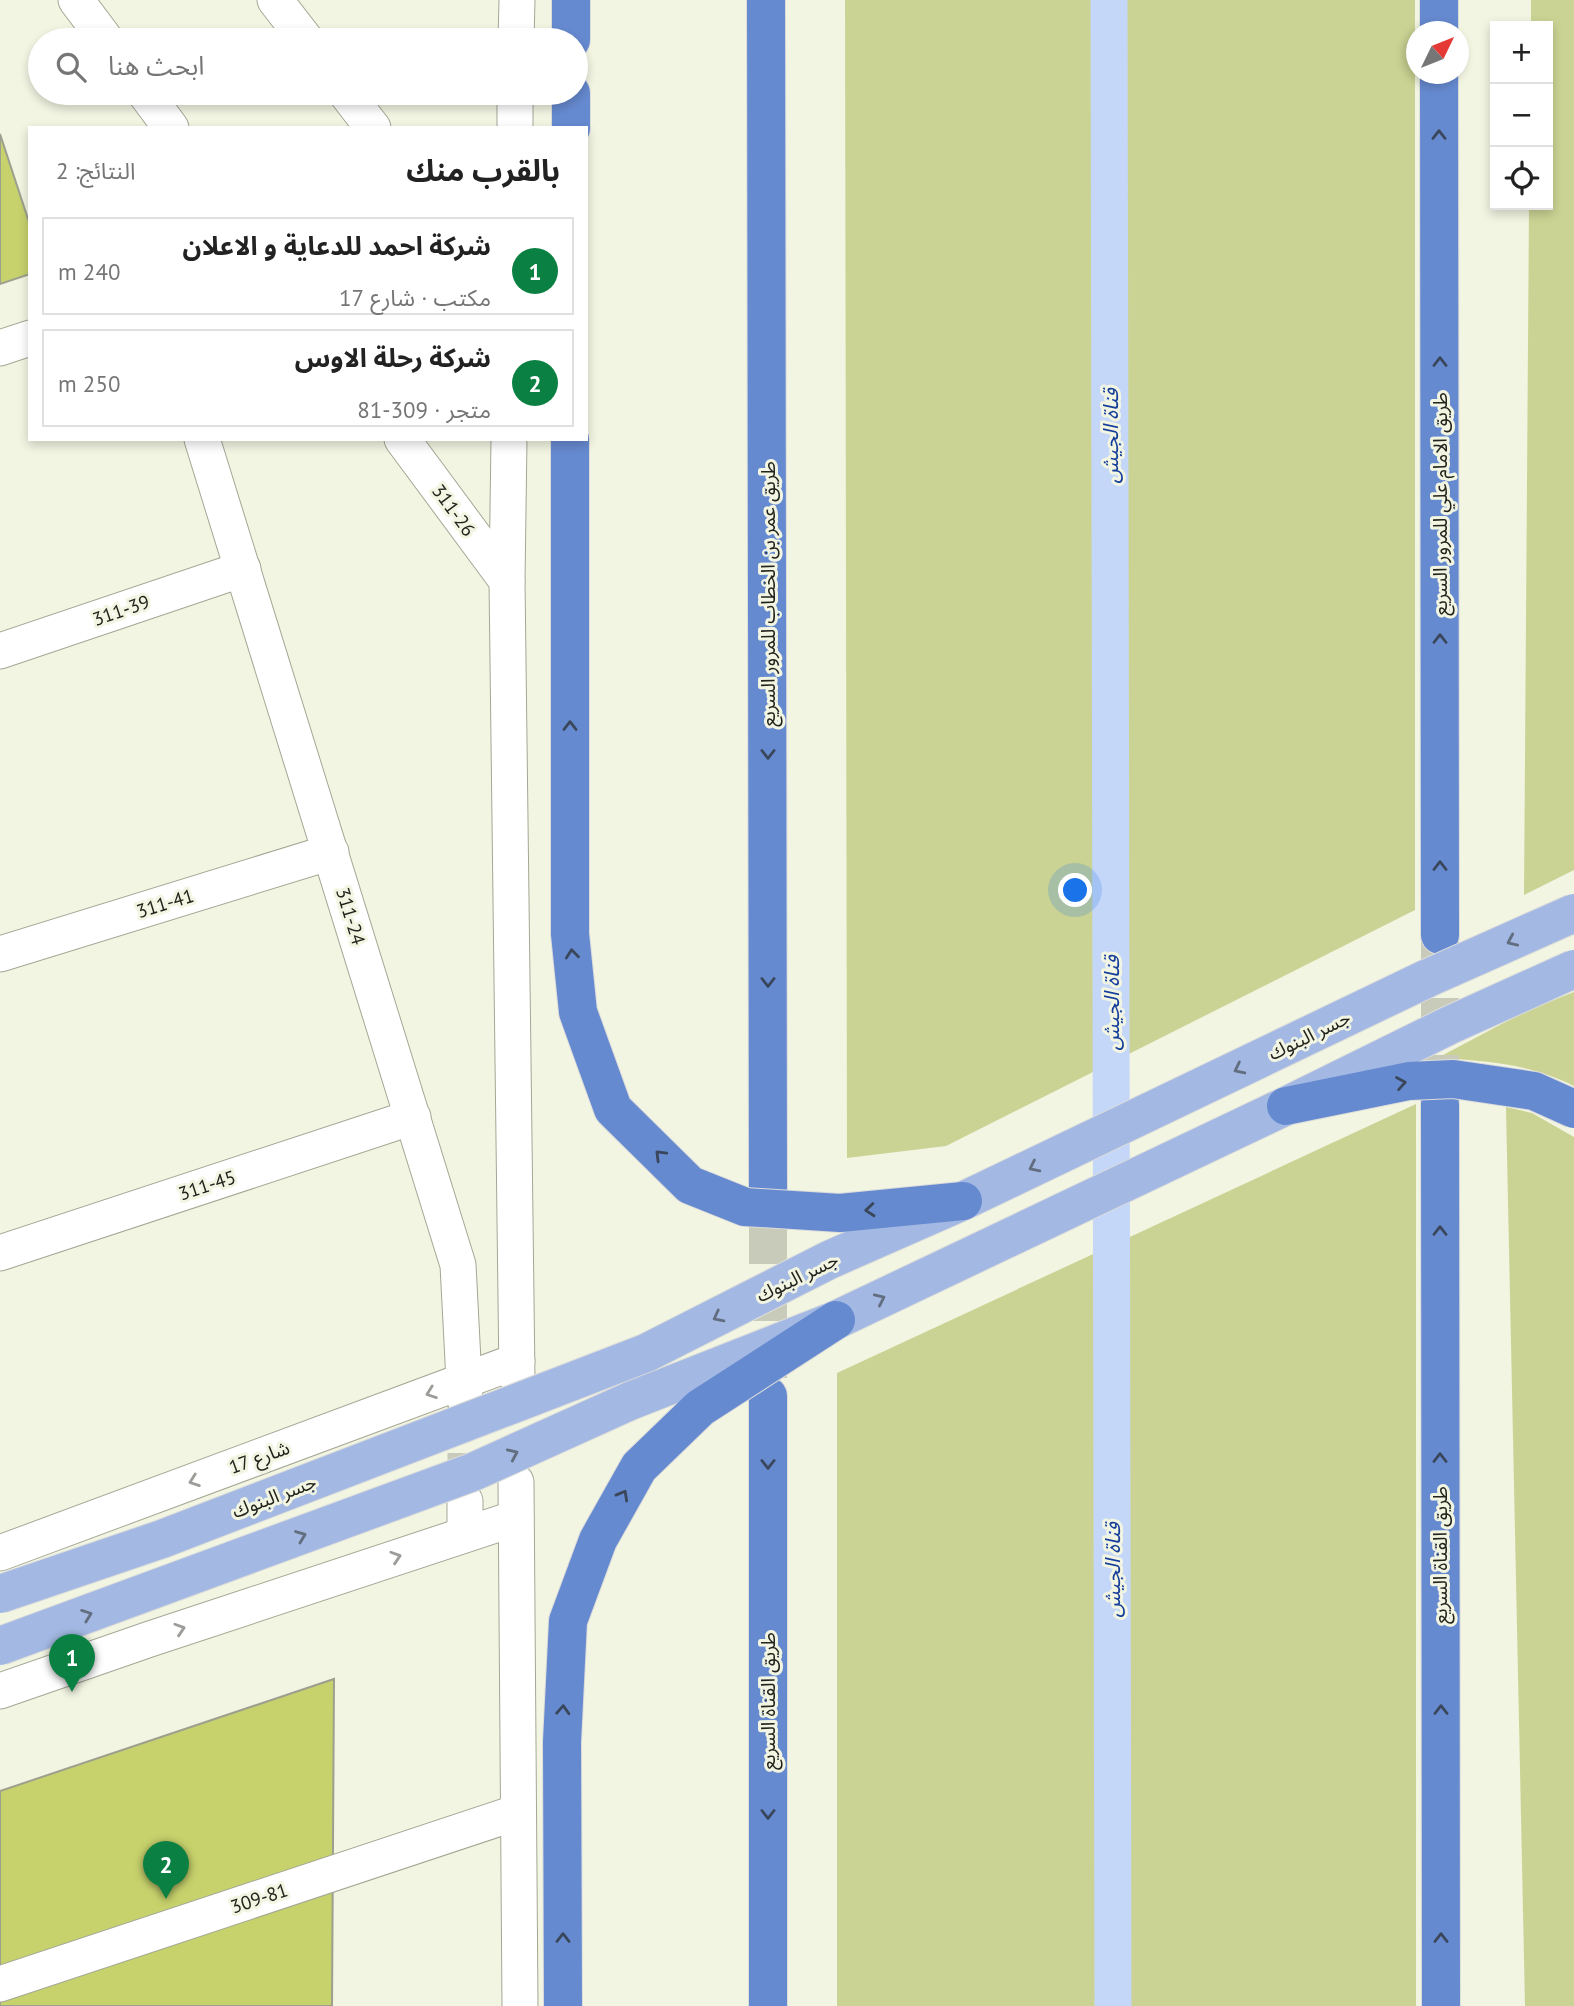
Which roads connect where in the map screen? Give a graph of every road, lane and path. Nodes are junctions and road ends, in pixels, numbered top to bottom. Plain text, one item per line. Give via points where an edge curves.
1 (76, 0) edge
2 (275, 0) edge
3 (517, 0) edge
4 (571, 0) edge
5 (746, 0) edge
6 (766, 0) edge
7 (1439, 0) edge
8 (1439, 21) edge
9 (97, 28) edge
10 (297, 28) edge
11 (516, 28) edge
12 (571, 28) edge
13 (1439, 84) edge
14 (154, 105) edge
15 (355, 105) edge
16 (515, 105) edge
17 (571, 105) edge
18 (170, 126) edge
19 (371, 126) edge
20 (515, 126) edge
21 (571, 126) edge
22 (28, 339) edge
23 (0, 348) edge
24 (203, 441) edge
25 (403, 441) edge
26 (509, 441) edge
27 (570, 441) edge
28 (768, 447) junction
29 (243, 569) junction
30 (507, 581) junction
31 (0, 652) edge
32 (331, 852) junction
33 (1574, 913) edge
34 (1440, 934) tunnel mouth
35 (0, 954) edge
36 (1574, 970) edge
37 (1440, 1104) tunnel mouth
38 (1286, 1106) junction
39 (1574, 1110) edge
40 (413, 1117) junction
41 (768, 1188) tunnel mouth
42 (963, 1201) junction
43 (0, 1253) edge
44 (836, 1320) junction
45 (465, 1390) junction
46 (768, 1396) tunnel mouth
47 (516, 1482) dead end
48 (516, 1518) junction
49 (0, 1553) edge
50 (0, 1594) edge
51 (0, 1646) edge
52 (0, 1691) edge
53 (517, 1812) junction
54 (0, 1984) edge
55 (520, 2006) edge
56 (563, 2006) edge
57 (768, 2006) edge
58 (1441, 2006) edge

1 - 9 street
2 - 10 street
3 - 11 street
4 - 12 highway
5 - 28 highway via 751,198
6 - 28 highway, طريق عمر بن الخطاب للمرور السريع
7 - 8 highway
34 -> 13 highway, طريق الامام علي للمرور السريع
14 - 18 street
15 - 19 street
16 - 20 street
17 - 21 highway
22 - 23 street
24 - 29 street, 311-24
25 - 30 street, 311-26
26 - 30 street
42 -> 27 highway, bridge via 840,1213 745,1208 690,1185 614,1109 578,1012 570,934
28 -> 41 highway, طريق عمر بن الخطاب للمرور السريع
29 - 31 street, 311-39
29 - 32 street, 311-24
30 - 45 street, شارع 17 via 517,1369
32 - 35 street, 311-41
32 - 40 street, 311-24
33 -> 42 main road, جسر البنوك, bridge
36 - 38 main road, bridge
58 -> 37 highway, طريق القناة السريع
38 -> 39 highway, bridge via 1409,1082 1453,1079 1534,1091
44 -> 38 main road, bridge
40 - 43 street, 311-45
40 - 45 street, 311-24 via 458,1265
42 -> 50 main road, جسر البنوك, bridge via 829,1260 646,1353 162,1539
51 -> 44 main road, bridge via 473,1472 630,1401
56 -> 44 highway, bridge via 562,1742 568,1621 598,1540 639,1467 699,1408
45 -> 49 street, شارع 17
46 -> 57 highway, طريق القناة السريع
47 - 48 street
52 -> 48 street via 150,1639 465,1518
48 - 53 street
53 - 54 street, 309-81
53 - 55 street

